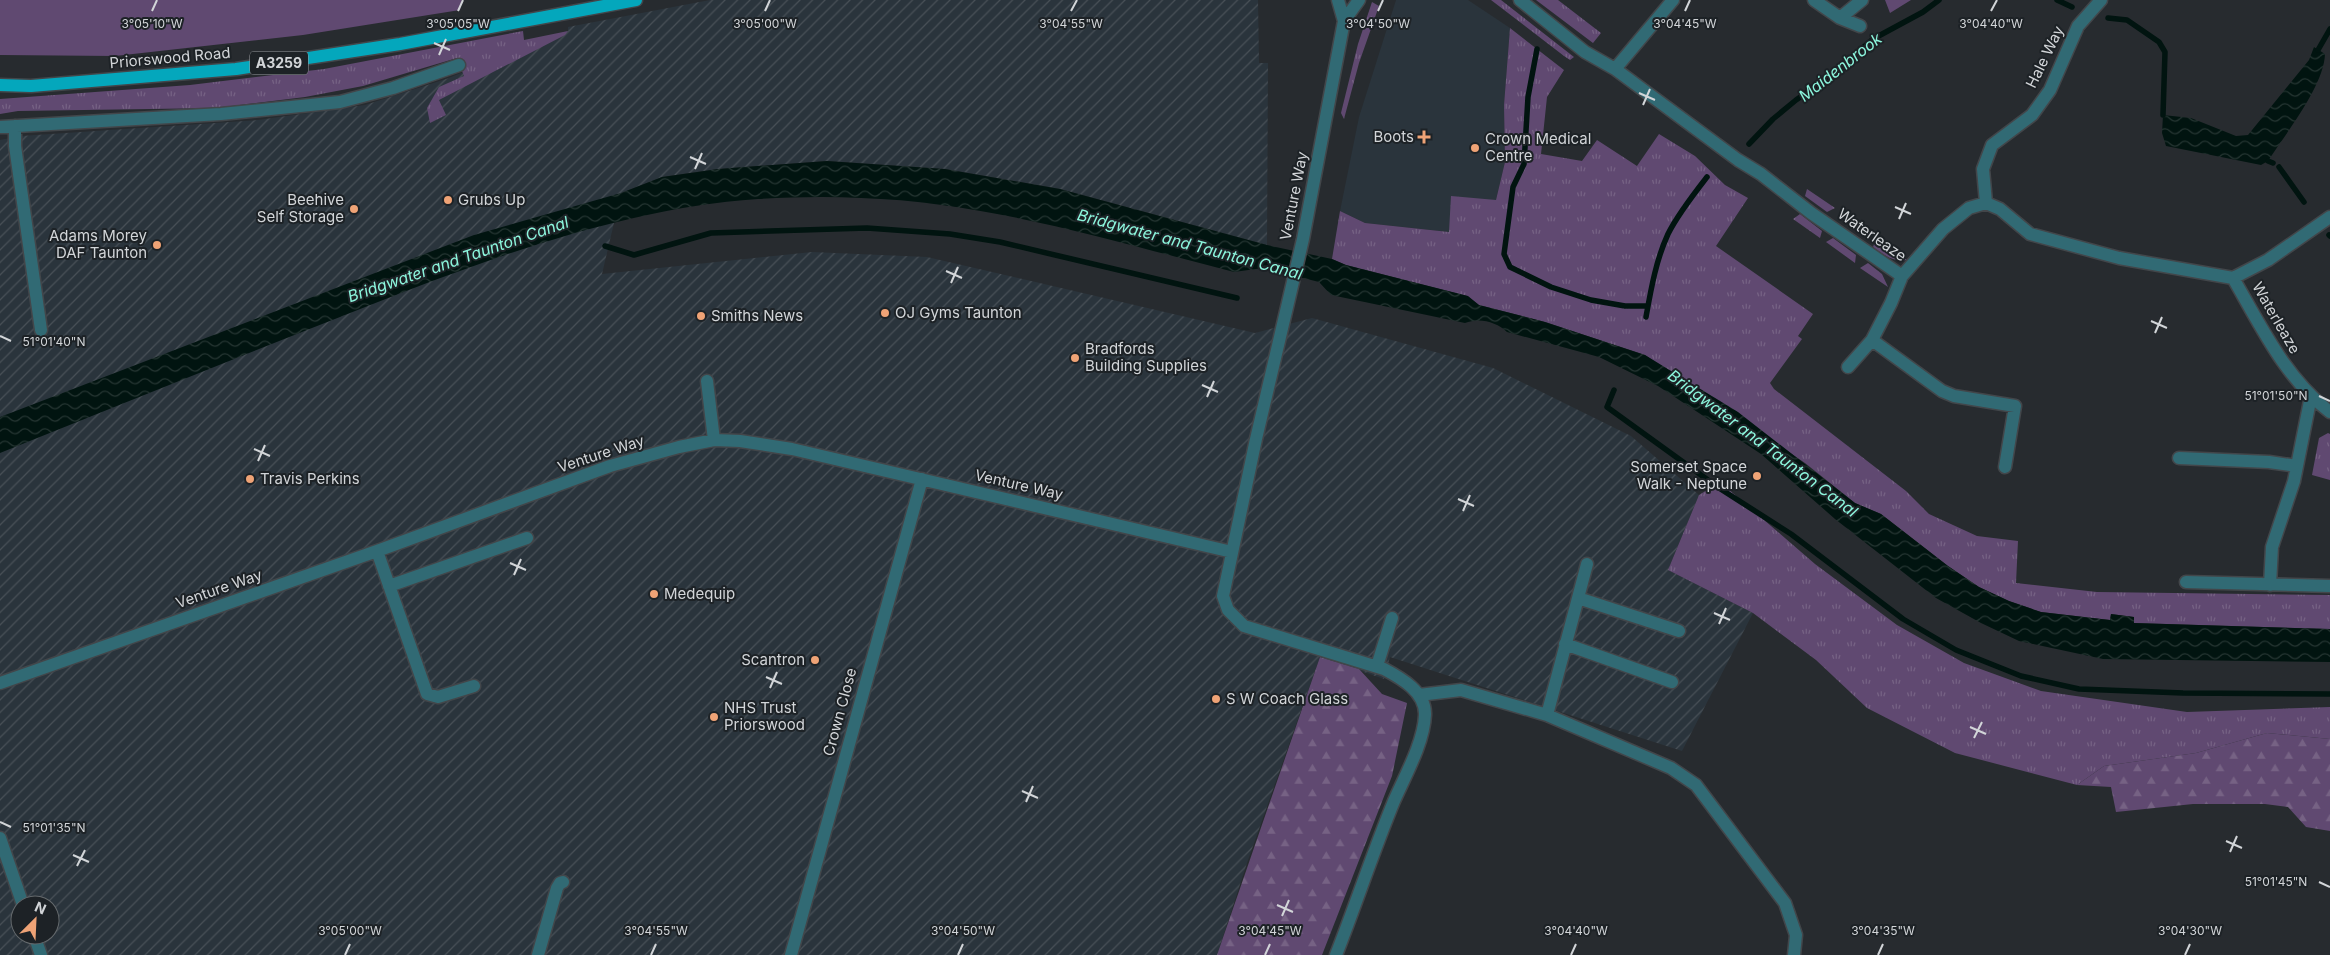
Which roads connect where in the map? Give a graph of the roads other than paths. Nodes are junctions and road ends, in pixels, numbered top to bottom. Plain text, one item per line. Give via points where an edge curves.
1 (636, 0) edge
2 (1338, 0) edge
3 (1359, 0) edge
4 (1520, 0) edge
5 (1673, 0) edge
6 (1814, 0) edge
7 (1862, 0) edge
8 (2101, 0) edge
9 (1840, 18) junction
10 (1344, 21) junction
11 (1860, 26) dead end
12 (459, 65) dead end
13 (1615, 69) junction
14 (0, 86) edge
15 (15, 126) junction
16 (0, 127) edge
17 (1986, 203) junction
18 (2330, 217) edge
19 (1902, 276) junction
20 (2233, 278) junction
21 (42, 330) dead end
22 (1872, 340) junction
23 (1848, 367) dead end
24 (707, 381) dead end
25 (2311, 396) junction
26 (2330, 412) edge
27 (714, 440) junction
28 (2179, 458) dead end
29 (2297, 466) junction
30 (2005, 467) dead end
31 (922, 479) junction
32 (527, 538) dead end
33 (377, 551) junction
34 (1232, 552) junction
35 (1586, 564) dead end
36 (2186, 582) dead end
37 (2270, 585) junction
38 (389, 586) junction
39 (2330, 586) edge
40 (1578, 598) junction
41 (1392, 618) dead end
42 (1679, 631) dead end
43 (1565, 644) junction
44 (1378, 666) junction
45 (1672, 682) dead end
46 (0, 683) edge
47 (474, 686) dead end
48 (1419, 696) junction
49 (1547, 715) junction
50 (0, 838) edge
51 (563, 882) dead end
52 (20, 895) edge
53 (538, 955) edge
54 (791, 955) edge
55 (1336, 955) edge
56 (1794, 955) edge

1 - 14 main road, Priorswood Road / A3259 via 410,42 236,69
2 - 10 street, Venture Way
3 - 10 street, Venture Way
4 - 13 street, Waterleaze via 1586,52
5 - 13 street
6 - 9 street
7 - 9 street
8 - 17 street, Hale Way via 2078,26 2050,90 2032,115 1992,145 1983,169
9 - 11 street
10 - 34 street, Venture Way via 1303,240
12 - 15 street via 340,102 221,114
13 - 19 street, Waterleaze
15 - 16 street
15 - 21 street via 15,146
17 - 19 street, Waterleaze via 1969,208 1943,229
17 - 20 street, Waterleaze via 2000,209 2030,234 2119,258
18 - 20 street, Waterleaze via 2268,260
19 - 22 street
20 - 25 street, Waterleaze via 2280,361
22 - 23 street
22 - 30 street via 1942,391 2015,406
24 - 27 street
25 - 26 street, Waterleaze
25 - 29 street
27 - 31 street, Venture Way via 792,449
27 - 33 street, Venture Way via 610,466
28 - 29 street
29 - 37 street via 2289,501 2272,547
31 - 34 street, Venture Way
31 - 54 street, Crown Close
32 - 38 street
33 - 38 street
33 - 46 street, Venture Way
34 - 44 street, Venture Way via 1223,596 1228,610 1244,626
35 - 40 street
36 - 37 street
37 - 39 street
38 - 47 street via 427,694 438,697
40 - 42 street
40 - 43 street
41 - 44 street
43 - 45 street
43 - 49 street
44 - 48 street, Venture Way via 1401,678
48 - 49 street via 1461,690
48 - 55 street via 1425,715 1418,744
49 - 56 street via 1671,768 1696,785 1786,903 1796,935
50 - 52 street
51 - 53 street via 557,888

